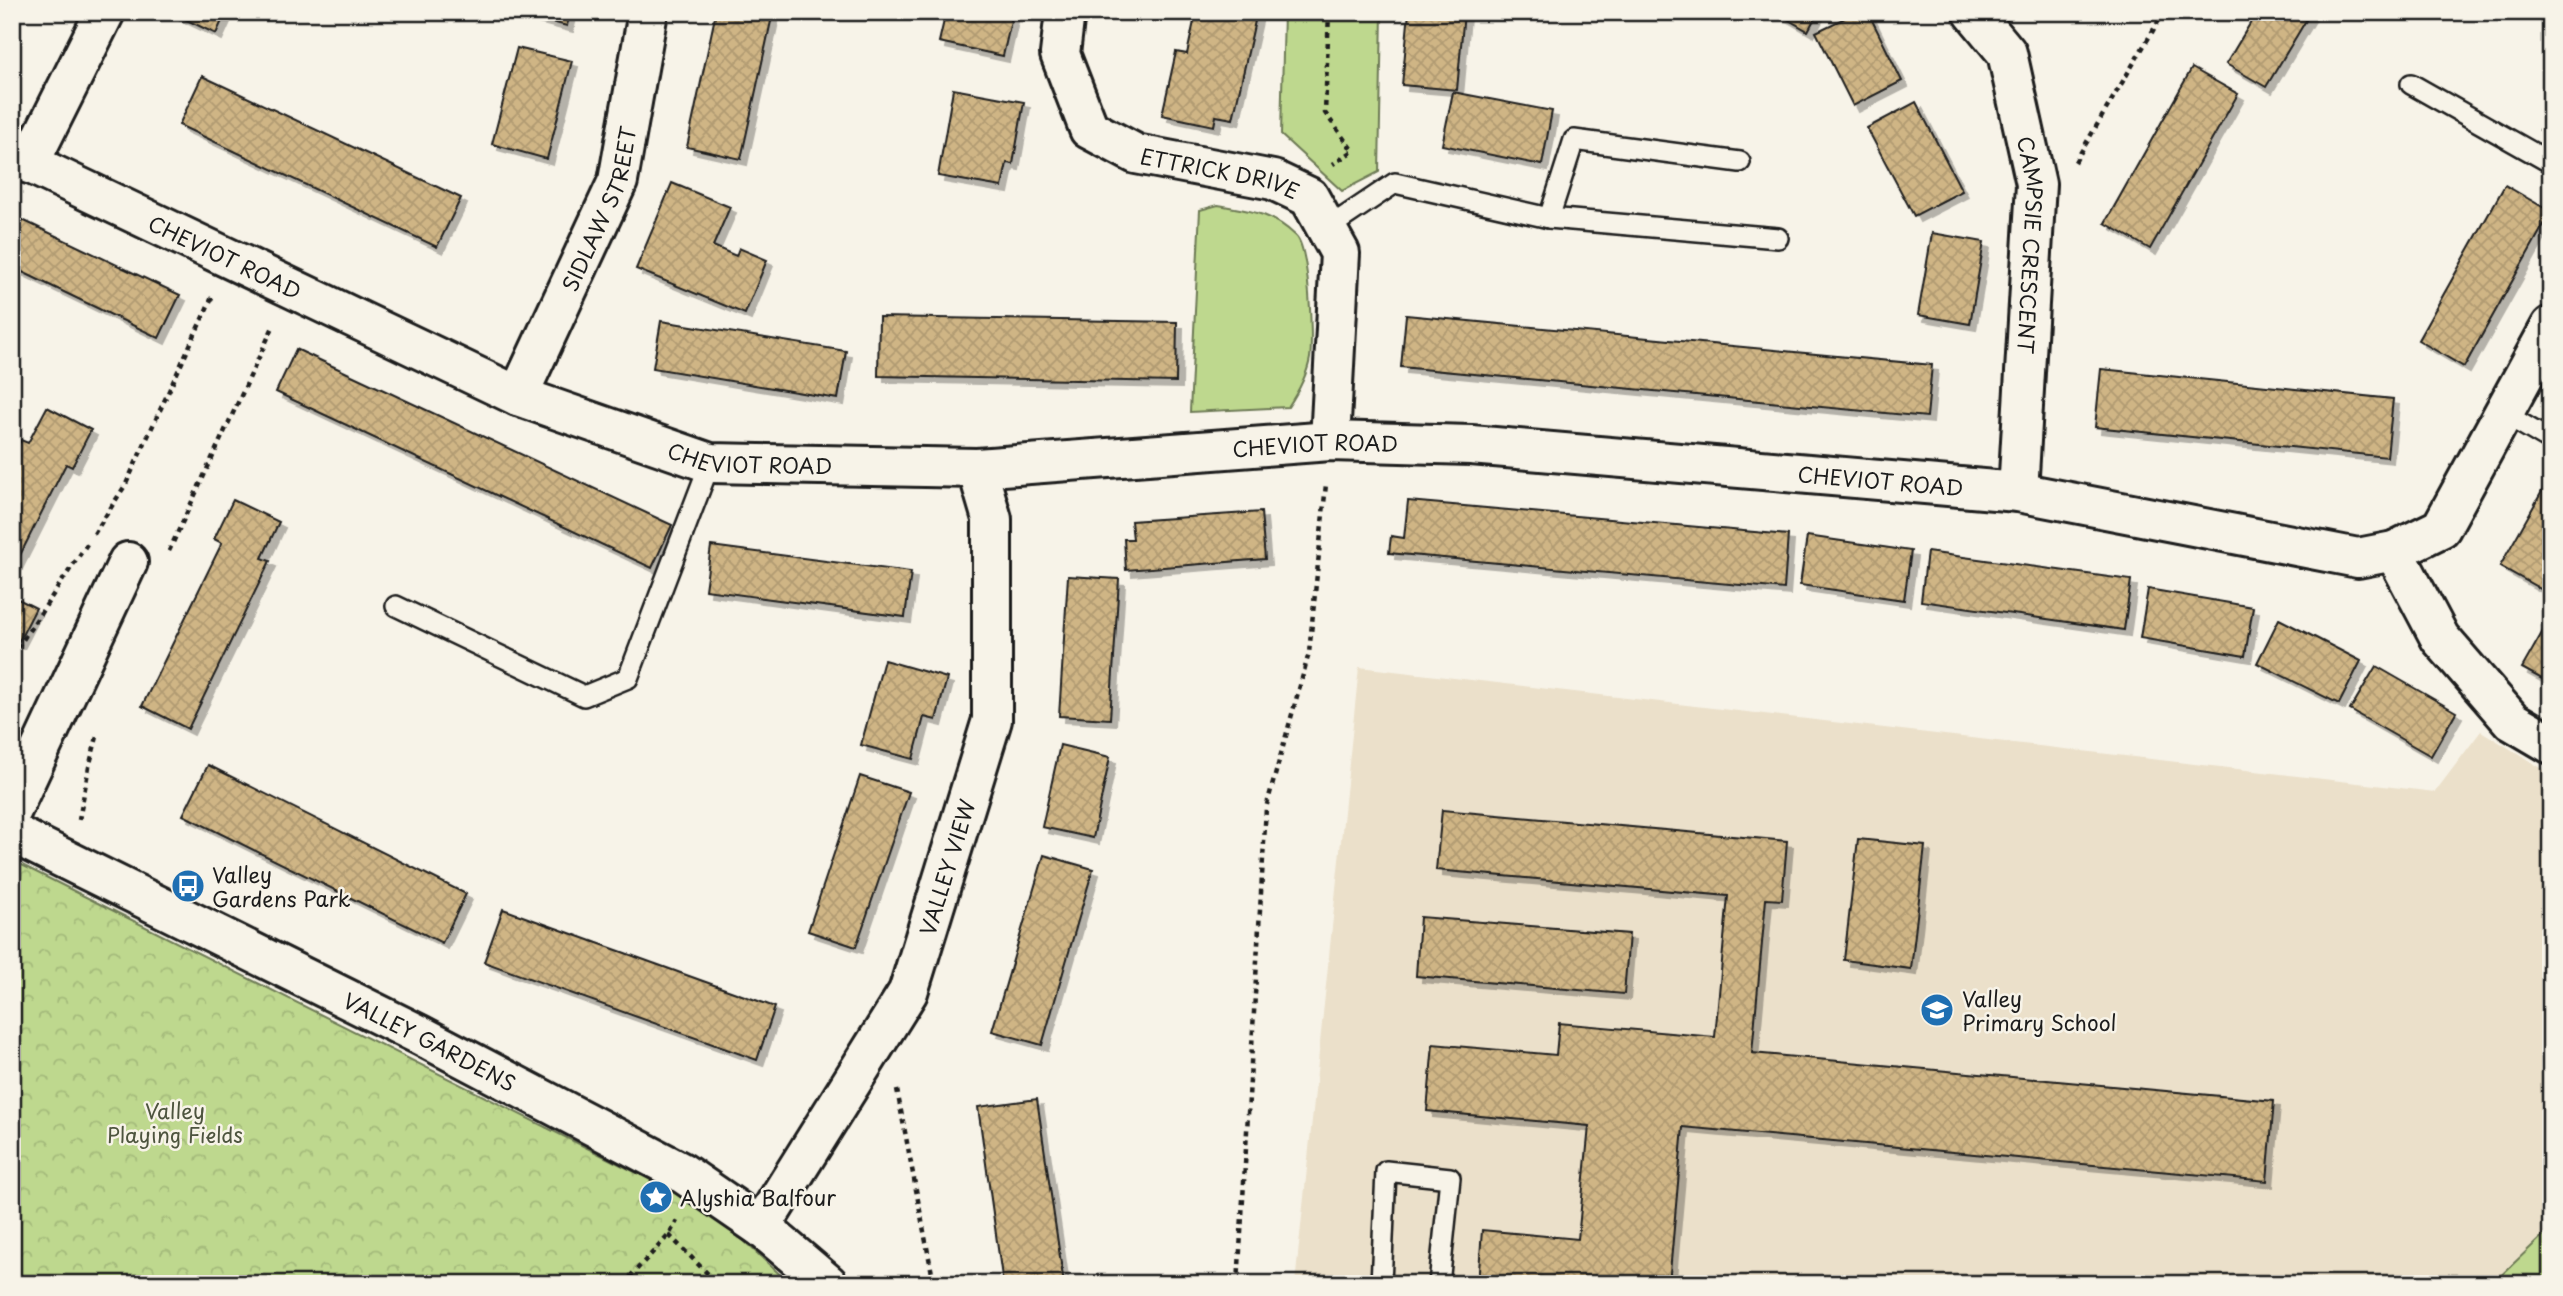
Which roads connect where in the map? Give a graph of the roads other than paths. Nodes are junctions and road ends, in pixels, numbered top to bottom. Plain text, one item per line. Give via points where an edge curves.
1 (105, 12) edge
2 (648, 12) edge
3 (1065, 12) edge
4 (1973, 12) edge
5 (2411, 84) dead end
6 (21, 160) edge
7 (1740, 162) dead end
8 (2551, 163) edge
9 (1319, 212) junction
10 (1549, 218) junction
11 (1778, 238) dead end
12 (2551, 326) edge
13 (518, 396) junction
14 (2505, 414) junction
15 (1330, 441) junction
16 (2551, 441) edge
17 (710, 463) junction
18 (977, 468) junction
19 (2018, 492) junction
20 (2394, 551) junction
21 (128, 562) road end
22 (396, 606) dead end
23 (2551, 744) edge
24 (12, 810) edge
25 (12, 833) edge
26 (761, 1227) junction
27 (828, 1284) edge
28 (1381, 1284) edge
29 (1439, 1284) edge

1 - 6 street
2 - 13 street, SIDLAW STREET via 618,181
3 - 9 street, ETTRICK DRIVE via 1060,54 1089,129 1136,154 1273,180
4 - 19 street, CAMPSIE CRESCENT via 2007,53 2036,184
5 - 8 lane
6 - 13 street, CHEVIOT ROAD
7 - 10 lane via 1574,140
9 - 10 lane via 1395,183
9 - 15 street via 1340,253
10 - 11 lane
12 - 14 street, CHEVIOT ROAD
13 - 17 street, CHEVIOT ROAD
14 - 16 lane
14 - 20 street, CHEVIOT ROAD via 2441,528
15 - 18 street, CHEVIOT ROAD
15 - 19 street, CHEVIOT ROAD via 1471,445
17 - 18 street, CHEVIOT ROAD
17 - 22 lane via 628,678 584,696
18 - 26 street, VALLEY VIEW via 992,519 992,720 908,992
19 - 20 street, CHEVIOT ROAD via 2358,558
20 - 23 street via 2440,638 2512,721
21 - 24 street
25 - 26 street, VALLEY GARDENS via 420,1035 681,1172
26 - 27 street, VALLEY GARDENS
28 - 29 lane via 1386,1171 1450,1178

